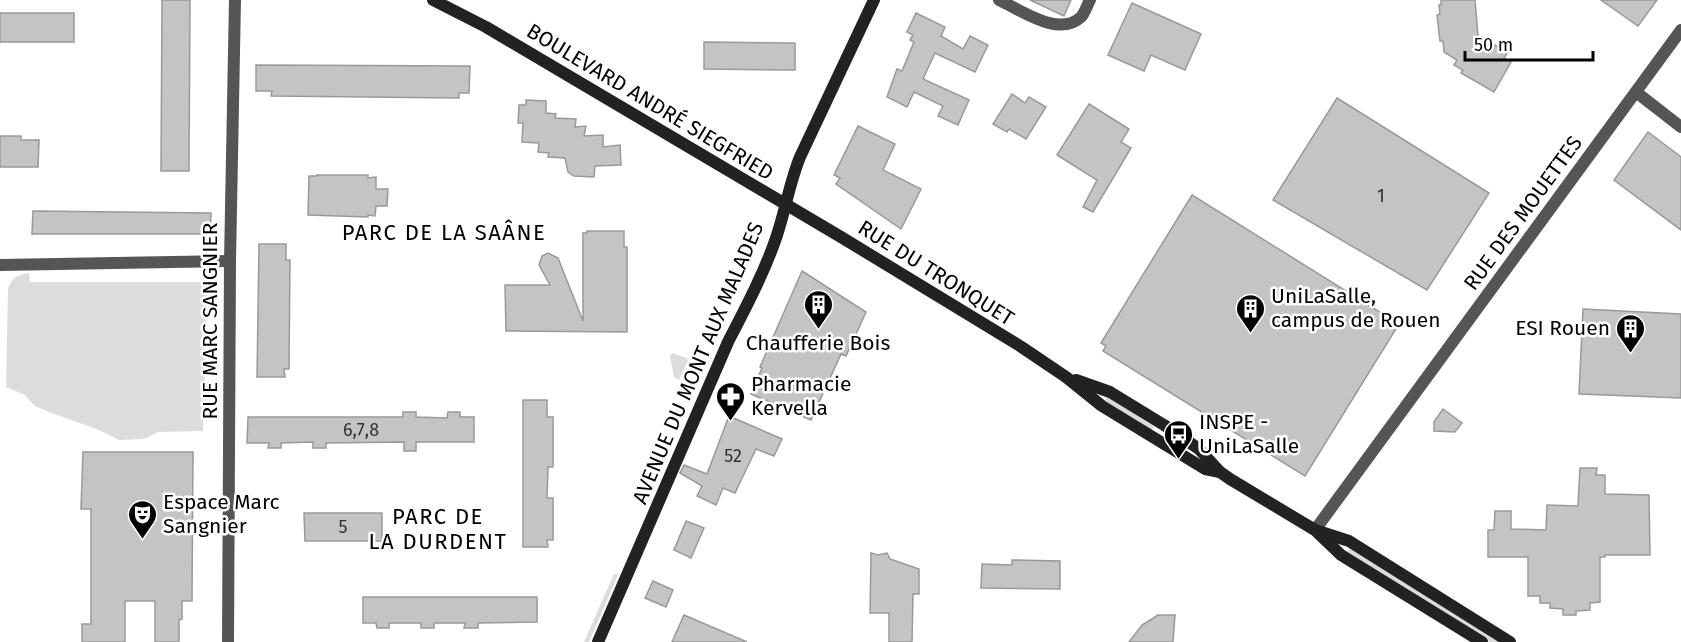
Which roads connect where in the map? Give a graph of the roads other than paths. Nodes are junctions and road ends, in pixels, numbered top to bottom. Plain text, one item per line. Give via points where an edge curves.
1 (235, 0) edge
2 (433, 0) edge
3 (874, 0) edge
4 (999, 0) edge
5 (1090, 0) edge
6 (1681, 30) edge
7 (1636, 93) junction
8 (1681, 127) edge
9 (785, 204) junction
10 (230, 261) junction
11 (0, 265) edge
12 (1315, 530) junction
13 (228, 642) edge
14 (598, 642) edge
15 (1482, 642) edge
16 (1510, 642) edge

1 - 10 street, RUE MARC SANGNIER
2 - 9 street, BOULEVARD ANDRÉ SIEGFRIED via 486,27
3 - 9 street, AVENUE DU MONT AUX MALADES via 792,176
4 - 5 street via 1061,26 1082,16
6 - 7 street, RUE DES MOUETTES
7 - 8 street
7 - 12 street, RUE DES MOUETTES
9 - 12 street, RUE DU TRONQUET via 1020,346 1102,406
9 - 14 street, AVENUE DU MONT AUX MALADES via 773,246
10 - 11 street
10 - 13 street, RUE MARC SANGNIER
12 - 15 street, RUE DU TRONQUET via 1341,555
12 - 16 street, RUE DU TRONQUET via 1349,541

